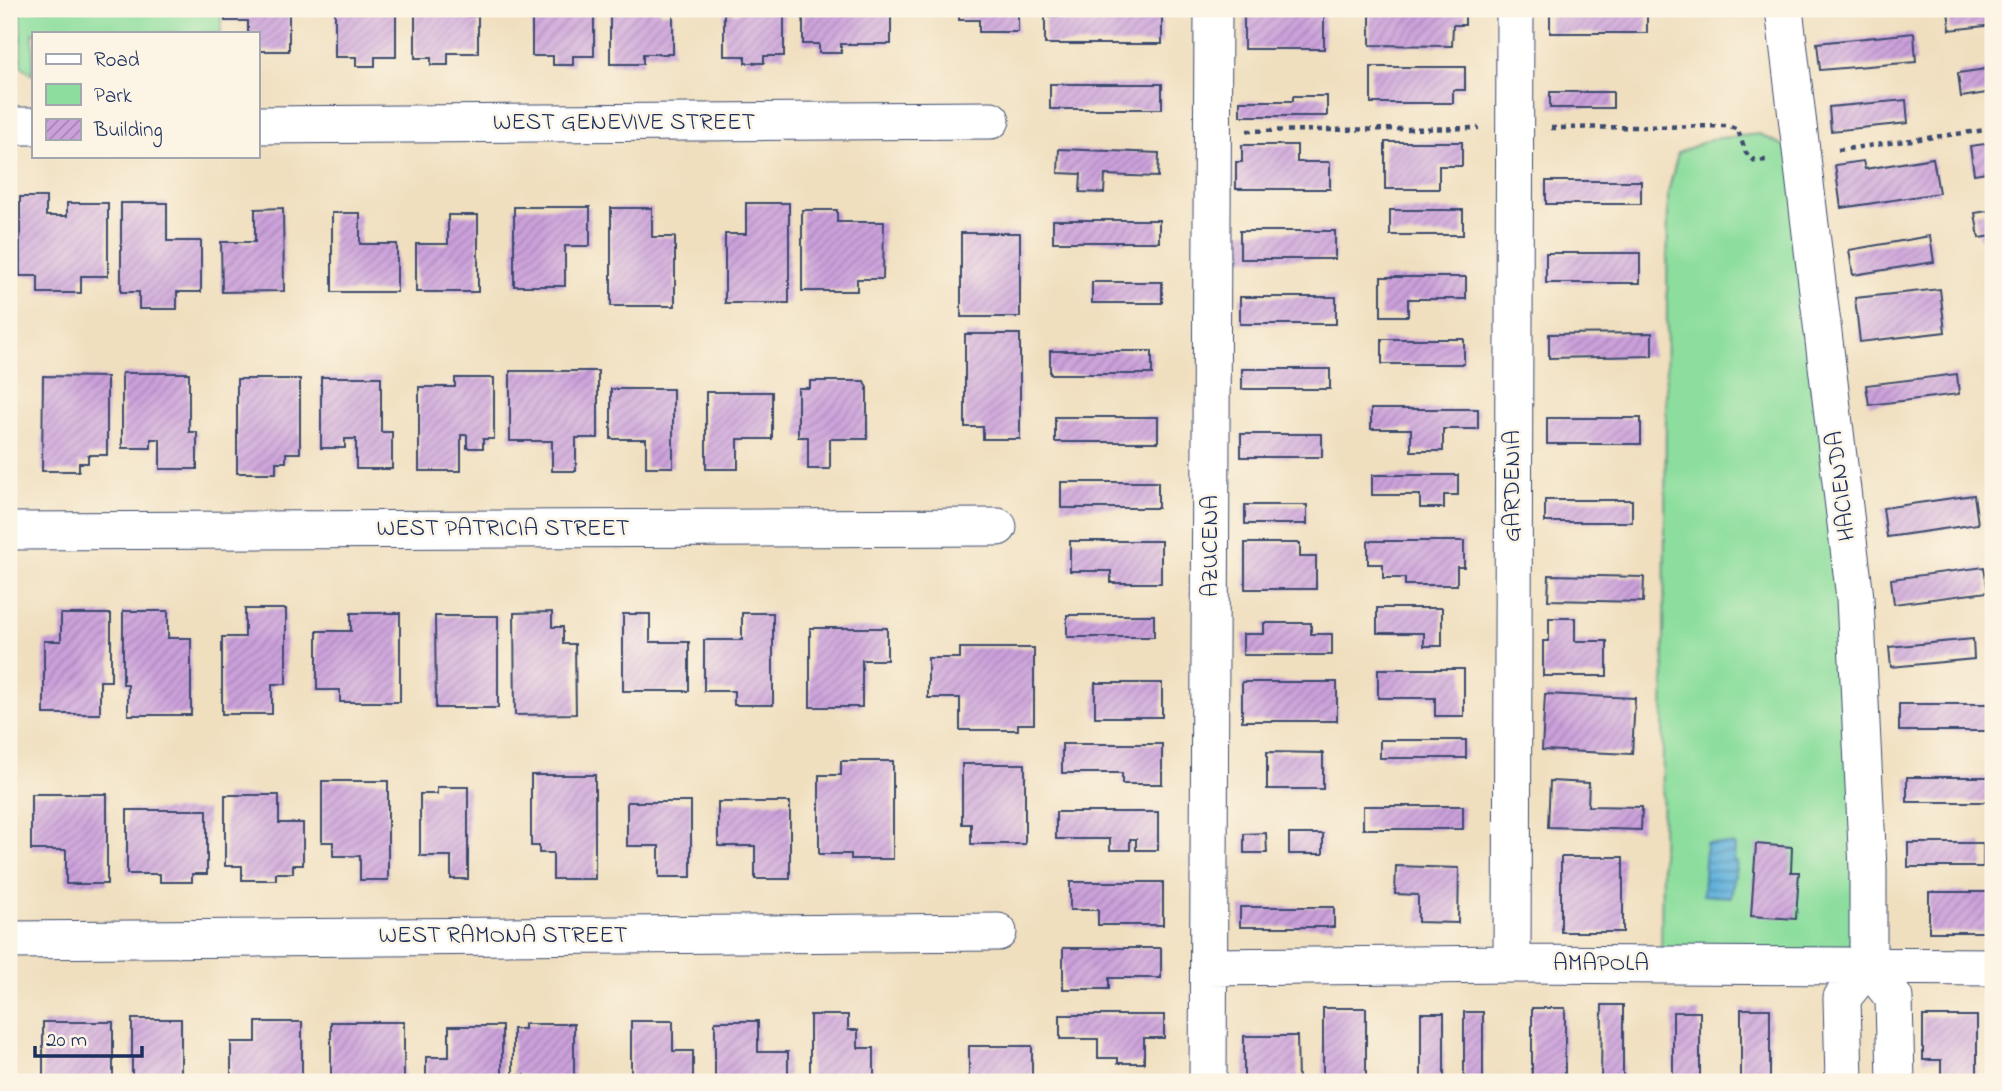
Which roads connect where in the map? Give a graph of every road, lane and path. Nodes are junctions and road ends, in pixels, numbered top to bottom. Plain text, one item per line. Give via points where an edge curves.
1 (1213, 9) edge
2 (1515, 9) edge
3 (1784, 9) edge
4 (991, 120) dead end
5 (259, 125) edge
6 (9, 126) edge
7 (32, 126) edge
8 (1514, 128) junction
9 (1993, 129) edge
10 (1214, 131) junction
11 (1803, 155) junction
12 (998, 527) dead end
13 (9, 531) edge
14 (998, 932) dead end
15 (9, 940) edge
16 (1512, 964) junction
17 (1868, 966) junction
18 (1209, 967) junction
19 (1993, 967) edge
20 (1208, 1082) edge
21 (1844, 1082) edge
22 (1896, 1082) edge

1 - 10 street, AZUCENA
2 - 8 street, GARDENIA
3 - 11 street, HACIENDA
4 - 5 street, WEST GENEVIVE STREET
6 - 7 street
8 - 10 path
8 - 11 path via 1728,126 1738,130 1746,153 1755,161
8 - 16 street, GARDENIA
9 - 11 path
10 - 18 street, AZUCENA
11 - 17 street, HACIENDA via 1855,598
12 - 13 street, WEST PATRICIA STREET
14 - 15 street, WEST RAMONA STREET
16 - 17 street, AMAPOLA
16 - 18 street, AMAPOLA
17 - 19 street, AMAPOLA
17 - 21 street via 1842,998
17 - 22 street via 1894,998
18 - 20 street, AZUCENA

